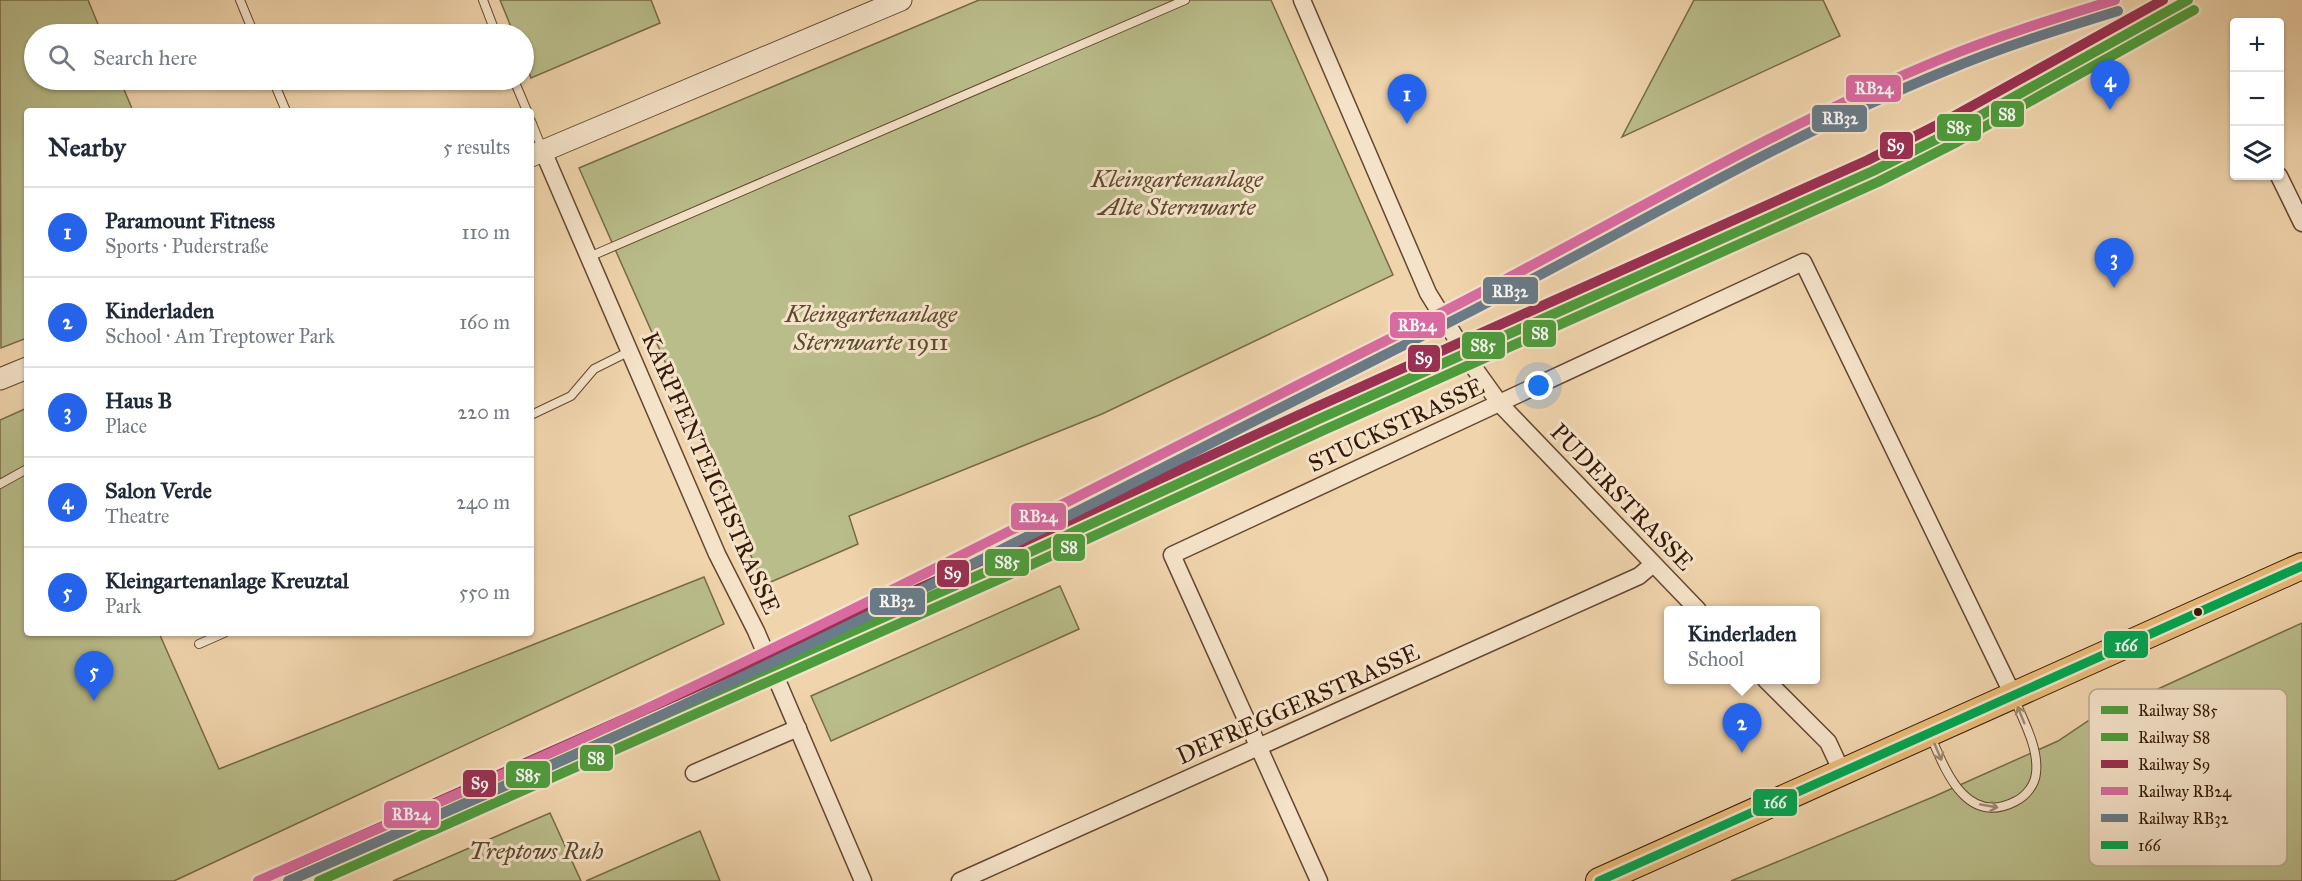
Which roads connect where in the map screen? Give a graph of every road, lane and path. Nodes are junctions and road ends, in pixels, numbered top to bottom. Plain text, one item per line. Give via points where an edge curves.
1 (240, 0) edge
2 (483, 0) edge
3 (901, 0) edge
4 (1185, 0) edge
5 (1302, 0) edge
6 (250, 24) edge
7 (492, 24) edge
8 (277, 90) edge
9 (518, 90) edge
10 (285, 108) edge
11 (526, 108) edge
12 (534, 137) edge
13 (537, 153) edge
14 (2281, 180) edge
15 (2302, 223) edge
16 (590, 256) junction
17 (630, 351) junction
18 (24, 369) edge
19 (0, 379) edge
20 (1500, 404) junction
21 (534, 414) edge
22 (24, 471) edge
23 (0, 484) edge
24 (1652, 565) junction
25 (2302, 566) edge
26 (1694, 606) edge
27 (217, 636) edge
28 (199, 644) dead end
29 (1770, 684) edge
30 (2013, 695) junction
31 (798, 728) junction
32 (1930, 733) junction
33 (1259, 748) junction
34 (1842, 772) junction
35 (694, 773) dead end
36 (864, 881) edge
37 (960, 881) edge
38 (1319, 881) edge
39 (1599, 881) edge

1 - 6 lane
2 - 7 lane
3 - 13 street
4 - 16 lane
5 - 20 street, PUDERSTRASSE via 1428,293
8 - 10 lane
9 - 11 lane
12 - 13 lane
13 - 16 street, KARPFENTEICHSTRASSE
14 - 15 street
16 - 17 street, KARPFENTEICHSTRASSE
17 - 21 lane via 594,369 572,396
17 - 31 street, KARPFENTEICHSTRASSE via 717,554 741,598
18 - 19 street
20 - 24 street, PUDERSTRASSE
20 - 30 street, STUCKSTRASSE via 1803,261
20 - 33 street, STUCKSTRASSE via 1172,555
22 - 23 lane
24 - 26 street, PUDERSTRASSE
24 - 33 street, DEFREGGERSTRASSE via 1639,576
25 - 30 main road
27 - 28 lane
29 - 34 street via 1828,742
30 - 32 main road
32 -> 30 lane via 1946,771 1962,794 1988,808 2010,804 2032,787 2037,772 2032,744
31 - 35 street
31 - 36 street, KARPFENTEICHSTRASSE
32 - 34 main road
33 - 37 street, DEFREGGERSTRASSE
33 - 38 street
34 - 39 main road

